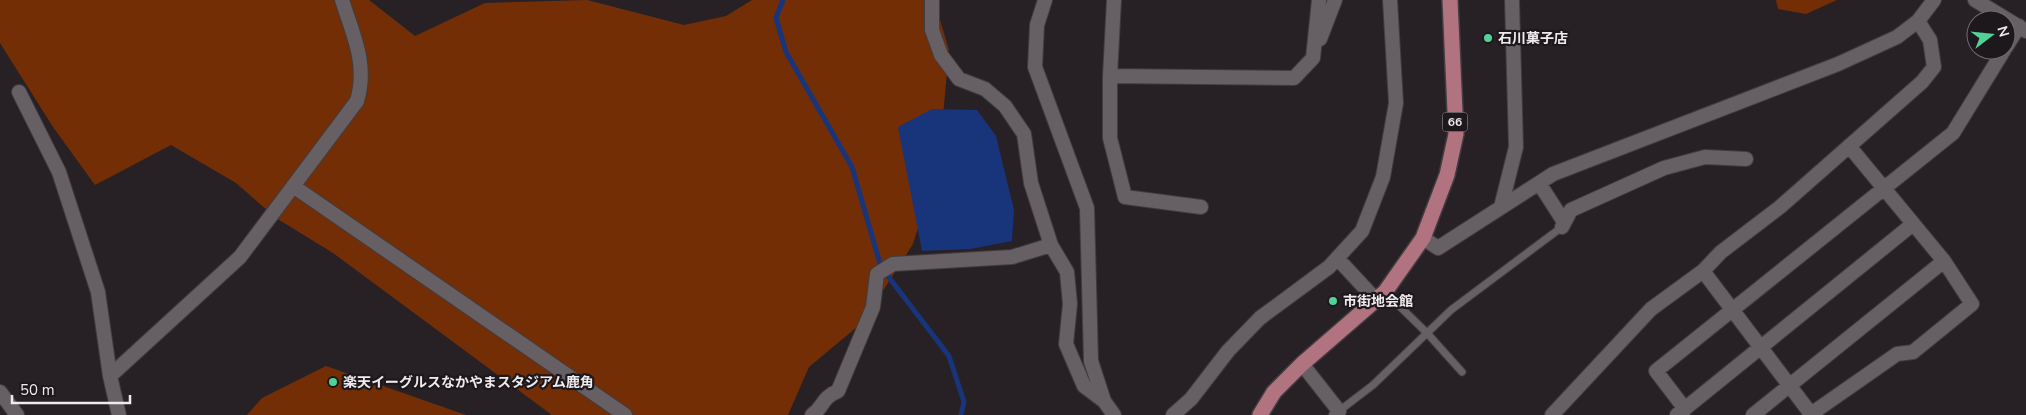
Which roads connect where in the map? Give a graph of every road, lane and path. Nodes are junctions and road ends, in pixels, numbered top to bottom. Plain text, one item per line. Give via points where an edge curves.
1 (342, 0) edge
2 (932, 0) edge
3 (1045, 0) edge
4 (1114, 0) edge
5 (1320, 0) edge
6 (1336, 0) edge
7 (1390, 0) edge
8 (1450, 0) edge
9 (1512, 0) edge
10 (1934, 0) edge
11 (1984, 2) edge
12 (1918, 21) junction
13 (2024, 29) edge
14 (1313, 58) junction
15 (1998, 60) edge
16 (1110, 76) junction
17 (19, 92) dead end
18 (1849, 146) junction
19 (1746, 159) dead end
20 (1539, 183) junction
21 (293, 186) junction
22 (1884, 188) junction
23 (1201, 207) dead end
24 (1501, 207) junction
25 (1913, 224) junction
26 (1563, 225) junction
27 (1423, 238) junction
28 (1051, 244) junction
29 (1336, 258) junction
30 (1944, 261) junction
31 (1703, 271) junction
32 (1381, 296) junction
33 (1731, 310) junction
34 (1427, 333) junction
35 (1760, 348) junction
36 (1302, 364) junction
37 (1462, 372) dead end
38 (110, 376) junction
39 (1790, 385) junction
40 (0, 392) edge
41 (1104, 401) junction
42 (1681, 412) edge
43 (1338, 413) edge
44 (1811, 414) edge
45 (17, 415) edge
46 (119, 415) edge
47 (625, 415) edge
48 (812, 415) edge
49 (1114, 415) edge
50 (1173, 415) edge
51 (1260, 415) edge
52 (1552, 415) edge
53 (1753, 415) edge

1 - 21 street via 362,64 360,90 357,101
2 - 28 street via 932,30 941,55 959,79 985,89 1005,106 1024,134 1031,183
3 - 41 street via 1038,25 1035,67 1087,208 1091,360
4 - 16 street
5 - 14 street
6 - 14 street
7 - 29 street via 1396,103 1382,177 1362,231
8 - 27 main road, 66 via 1456,134 1447,175
9 - 24 street via 1516,147
10 - 12 street
11 - 13 street
12 - 18 street via 1930,40 1934,67 1922,82
12 - 20 street via 1897,37 1838,64 1553,174
14 - 16 street via 1294,78
15 - 22 street via 1953,132
16 - 23 street via 1110,138 1125,197
17 - 38 street via 59,172 90,267 98,292
18 - 22 street
18 - 31 street via 1780,207 1721,252
19 - 26 street via 1705,157 1664,168 1571,210
20 - 24 street
20 - 26 street
21 - 38 street via 240,257
21 - 47 street
22 - 25 street
22 - 33 street
24 - 27 street via 1438,248
25 - 30 street
25 - 35 street
26 - 34 lane via 1451,310
27 - 32 main road, 66
28 - 41 street via 1067,272 1070,304 1066,344 1084,386
28 - 48 street via 1012,257 893,264 877,274 873,307 838,391 827,395
29 - 32 street
29 - 50 street via 1329,267 1260,318
30 - 39 street
30 - 44 street via 1972,304 1913,352 1897,354
31 - 33 street
31 - 52 street via 1651,309
32 - 34 lane
32 - 36 main road, 66
33 - 35 street
33 - 42 street via 1656,371
34 - 37 lane
34 - 43 lane via 1373,385
35 - 39 street
35 - 42 street
36 - 43 street
36 - 51 main road, 66 via 1274,392
38 - 46 street
39 - 44 street
39 - 53 street
40 - 45 street
41 - 49 street

